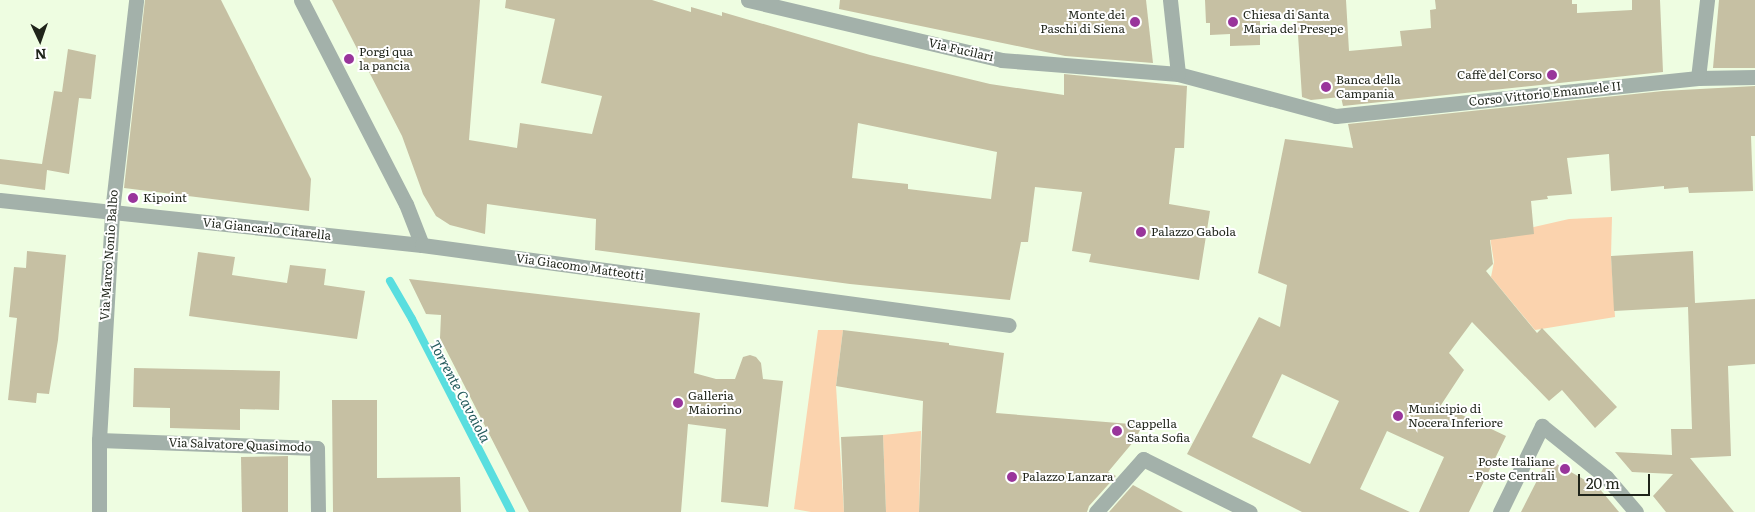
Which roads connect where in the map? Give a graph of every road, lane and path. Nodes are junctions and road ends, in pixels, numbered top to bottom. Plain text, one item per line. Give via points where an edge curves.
1 (136, 0) edge
2 (301, 0) edge
3 (748, 0) edge
4 (1170, 0) edge
5 (1707, 0) edge
6 (1178, 74) junction
7 (1755, 77) edge
8 (1698, 78) junction
9 (1336, 116) joint
10 (0, 200) edge
11 (112, 212) junction
12 (422, 245) junction
13 (1009, 325) dead end
14 (99, 440) junction
15 (99, 512) edge
16 (318, 512) edge
17 (1096, 512) edge
18 (1250, 512) edge
19 (1500, 512) edge
20 (1636, 512) edge

1 - 11 street, Via Marco Nonio Balbo
2 - 12 street via 406,204
3 - 6 street, Via Fucilari via 1002,60
4 - 6 street
5 - 8 street
6 - 9 street, Via Fucilari
7 - 8 street, Corso Vittorio Emanuele II
8 - 9 street, Corso Vittorio Emanuele II
10 - 11 street, Via Giancarlo Citarella
11 - 12 street, Via Giancarlo Citarella
11 - 14 street, Via Marco Nonio Balbo
12 - 13 street, Via Giacomo Matteotti
14 - 15 street, Via Marco Nonio Balbo
14 - 16 street, Via Salvatore Quasimodo via 317,448
17 - 18 street via 1143,459
19 - 20 street via 1542,426 1606,477

